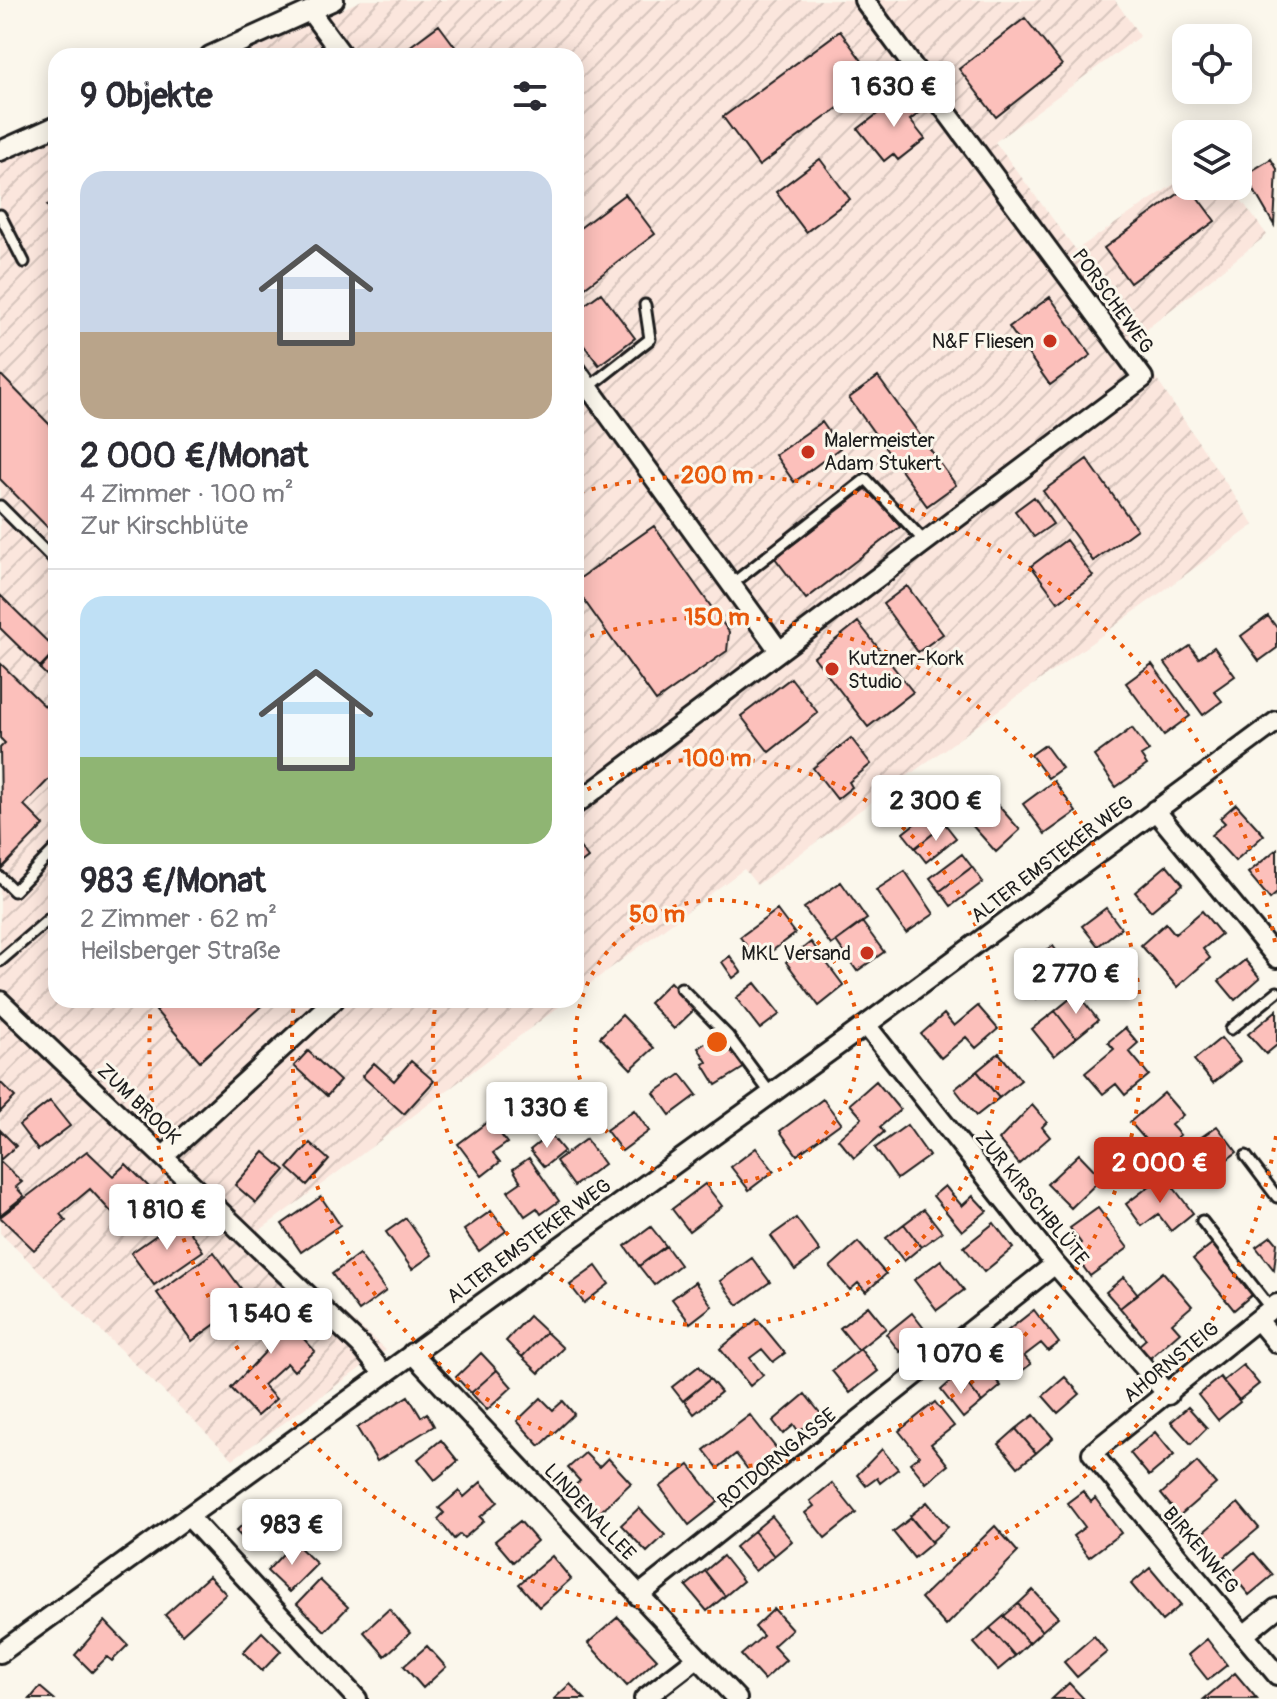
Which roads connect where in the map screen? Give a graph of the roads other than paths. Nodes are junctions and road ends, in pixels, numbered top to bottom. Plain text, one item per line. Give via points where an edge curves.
1 (334, 0) edge
2 (864, 0) edge
3 (310, 11) junction
4 (228, 48) edge
5 (337, 48) edge
6 (48, 130) edge
7 (0, 151) edge
8 (0, 215) edge
9 (24, 262) dead end
10 (645, 305) dead end
11 (584, 380) edge
12 (589, 387) junction
13 (0, 506) edge
14 (925, 542) junction
15 (48, 554) edge
16 (732, 584) junction
17 (778, 649) junction
18 (1277, 721) edge
19 (584, 798) edge
20 (1155, 810) junction
21 (48, 856) edge
22 (0, 877) edge
23 (48, 920) edge
24 (1277, 958) edge
25 (0, 961) edge
26 (681, 988) dead end
27 (1277, 992) edge
28 (0, 1001) edge
29 (325, 1008) edge
30 (866, 1025) junction
31 (1231, 1029) dead end
32 (771, 1094) junction
33 (1246, 1156) dead end
34 (163, 1157) junction
35 (1277, 1197) edge
36 (1202, 1221) dead end
37 (1055, 1264) junction
38 (1269, 1311) edge
39 (1277, 1343) edge
40 (412, 1353) junction
41 (383, 1373) junction
42 (1168, 1395) junction
43 (1092, 1453) joint
44 (189, 1517) junction
45 (638, 1596) junction
46 (1277, 1608) edge
47 (1244, 1635) junction
48 (0, 1653) edge
49 (697, 1658) junction
50 (1277, 1675) edge
51 (357, 1699) edge
52 (644, 1699) edge
53 (737, 1699) edge

1 - 3 street
2 - 14 street, PORSCHEWEG via 1143,378
3 - 4 street
3 - 5 street
6 - 7 street
8 - 9 lane
10 - 12 lane via 650,339
11 - 12 street
12 - 16 street
13 - 15 lane
14 - 16 lane via 866,479
14 - 17 street, PORSCHEWEG
16 - 17 street
17 - 19 street, PORSCHEWEG
18 - 20 street, ALTER EMSTEKER WEG
20 - 24 street
20 - 30 street, ALTER EMSTEKER WEG
21 - 22 lane via 14,891
23 - 25 lane
26 - 32 lane via 728,1036
27 - 31 lane
28 - 34 street, ZUM BROOK
29 - 34 street
30 - 32 street, ALTER EMSTEKER WEG
30 - 37 street, ZUR KIRSCHBLÜTE
32 - 40 street, ALTER EMSTEKER WEG
33 - 35 lane
34 - 41 street, ZUM BROOK
36 - 38 lane
37 - 42 street, ZUR KIRSCHBLÜTE
37 - 45 street, ROTDORNGASSE
38 - 39 street
38 - 42 street, AHORNSTEIG
40 - 41 street, ALTER EMSTEKER WEG
40 - 45 street, LINDENALLEE
41 - 44 street, ALTER EMSTEKER WEG
42 - 43 street, AHORNSTEIG
43 - 47 street, BIRKENWEG
44 - 48 street, ALTER EMSTEKER WEG
44 - 51 street
45 - 49 street, LINDENALLEE
46 - 47 street
47 - 50 street, BIRKENWEG
49 - 52 street
49 - 53 street, LINDENALLEE

